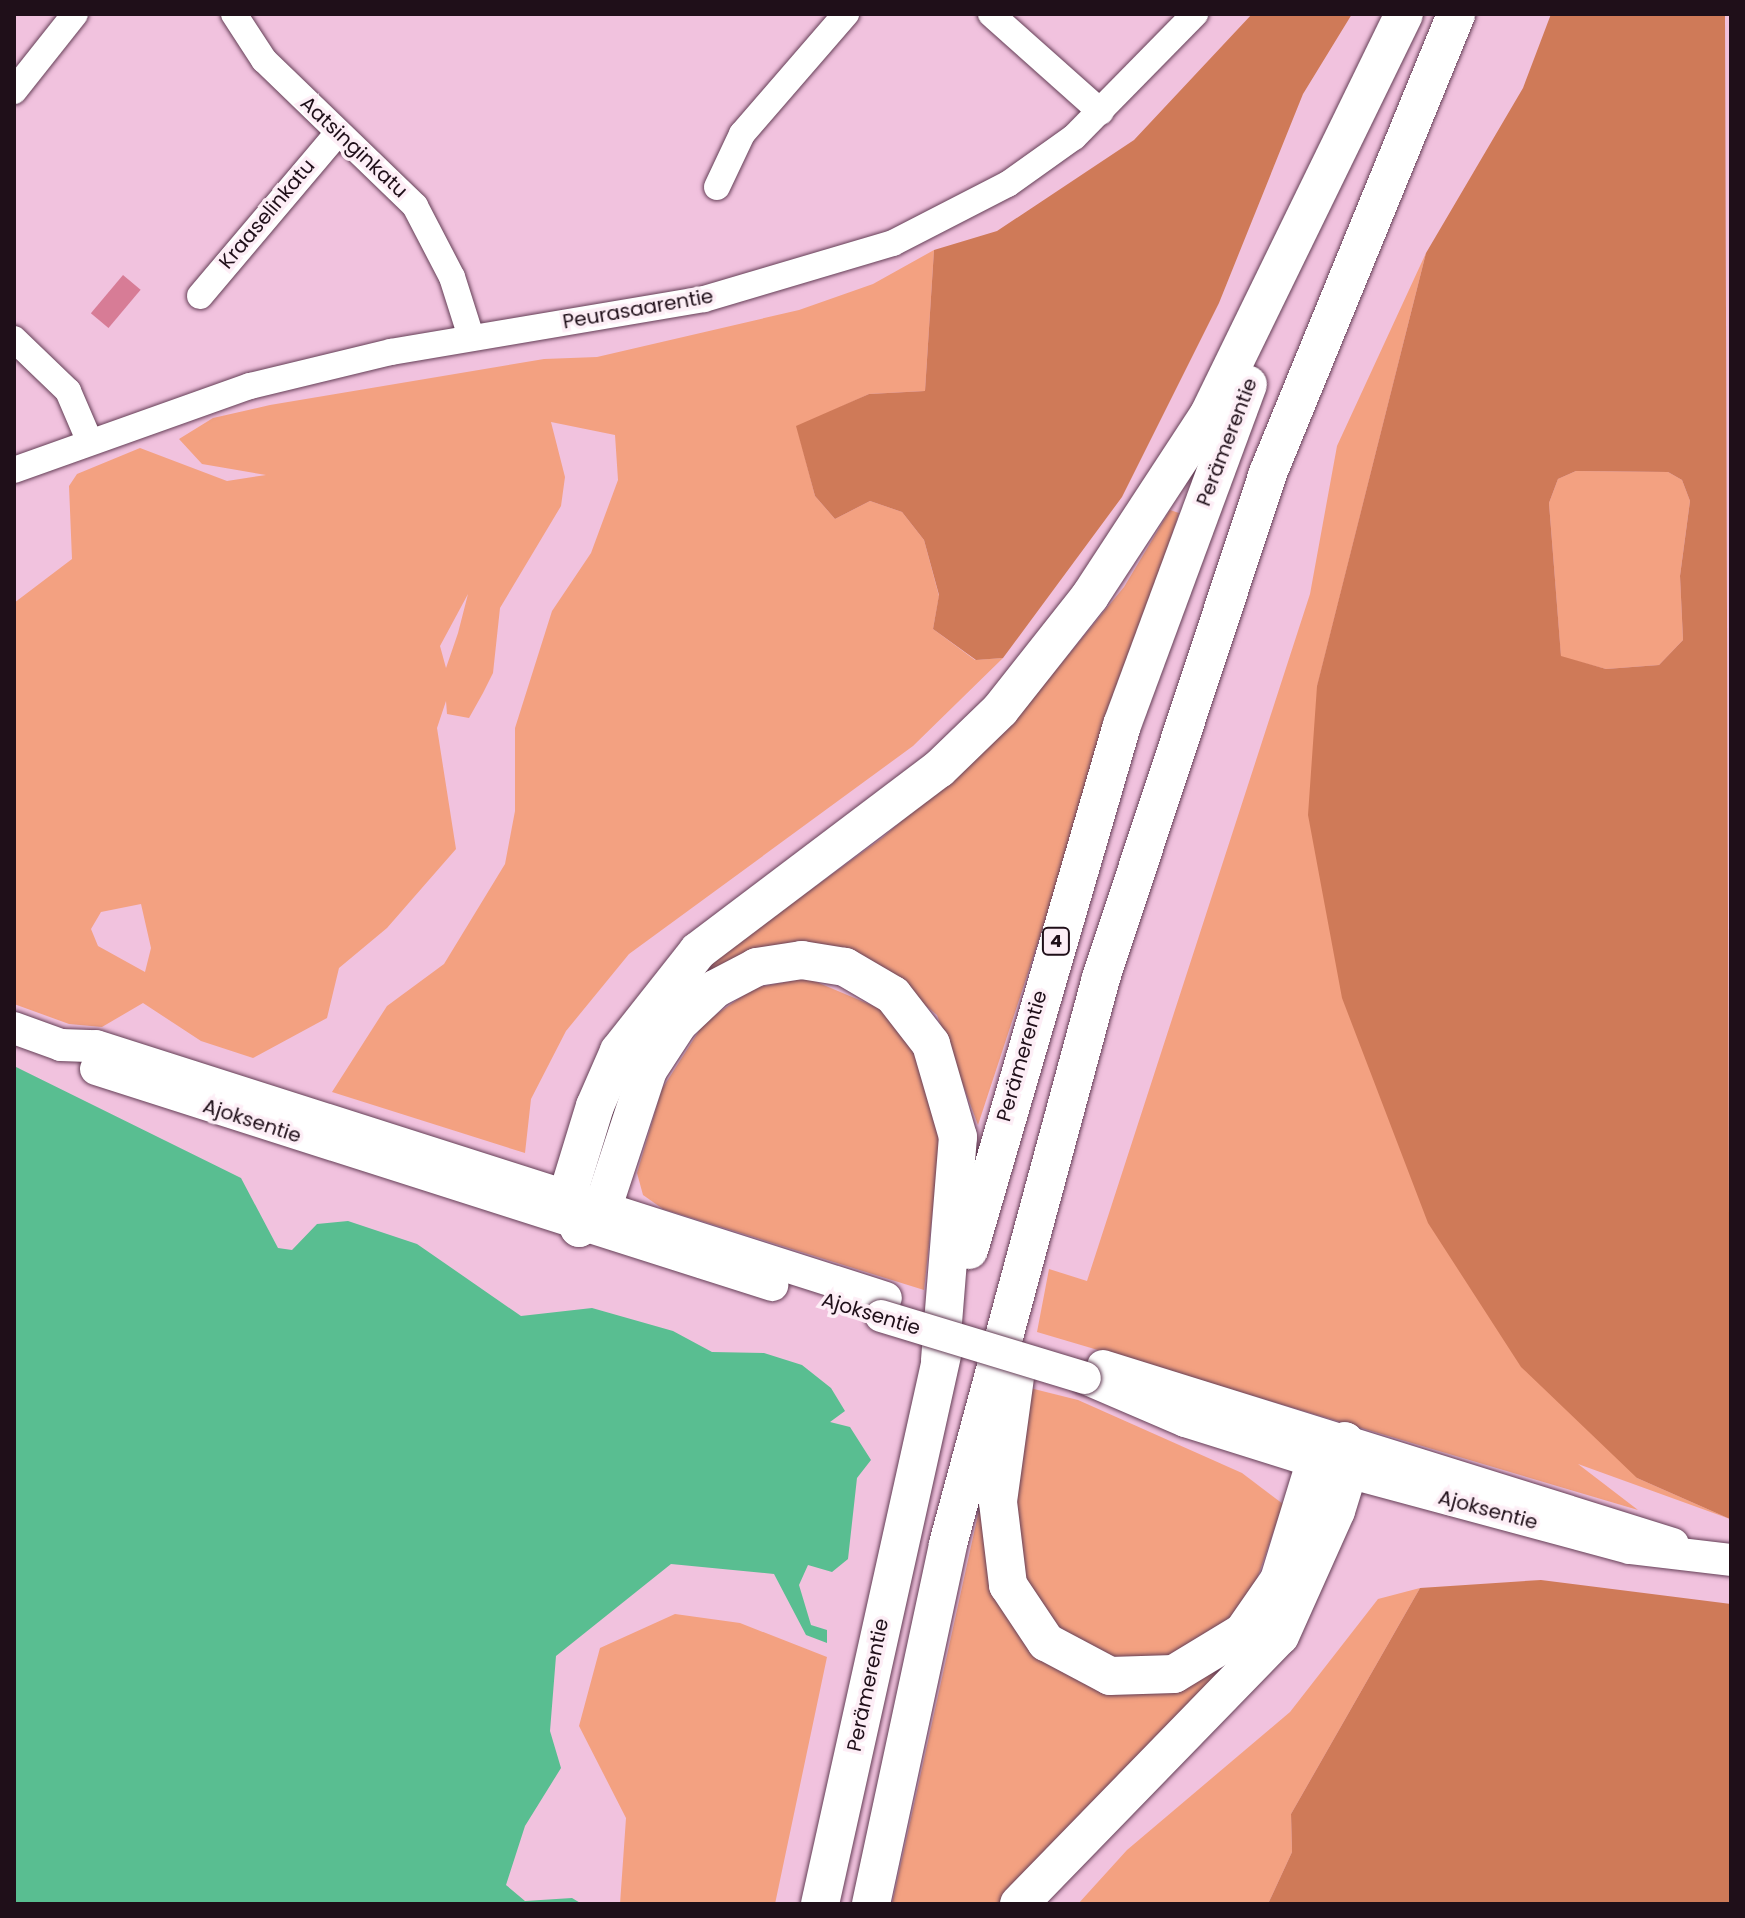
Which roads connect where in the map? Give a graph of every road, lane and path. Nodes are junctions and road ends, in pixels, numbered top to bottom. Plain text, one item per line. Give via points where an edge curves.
1 (75, 14) edge
2 (234, 14) edge
3 (846, 14) edge
4 (991, 14) edge
5 (1195, 14) edge
6 (1405, 14) edge
7 (1456, 14) edge
8 (14, 91) edge
9 (1101, 112) junction
10 (337, 134) junction
11 (717, 187) dead end
12 (200, 296) dead end
13 (471, 337) junction
14 (14, 339) edge
15 (89, 440) junction
16 (14, 470) edge
17 (14, 1028) edge
18 (583, 1212) junction
19 (1034, 1224) junction
20 (940, 1360) junction
21 (1336, 1459) junction
22 (1731, 1560) edge
23 (820, 1904) edge
24 (871, 1904) edge
25 (1019, 1904) edge

1 - 8 street
2 - 10 street, Aatsinginkatu via 264,60
3 - 11 street via 742,134
4 - 9 street
5 - 9 street, Peurasaarentie
6 - 18 highway via 1208,416 1140,525 1000,710 939,769 748,909 660,992 619,1051
6 - 20 highway, Perämerentie / 4 via 1233,421 1122,725 1026,1040
7 - 19 highway via 1268,473 1182,716
9 - 13 street, Peurasaarentie via 1008,184 893,243 731,293
10 - 12 street, Kraaselinkatu
10 - 13 street, Aatsinginkatu via 425,222
13 - 15 street, Peurasaarentie via 250,386
14 - 15 street via 68,391
15 - 16 street, Peurasaarentie
17 - 18 main road, Ajoksentie via 61,1045 90,1068
18 - 20 highway via 678,1024 715,989 757,967 802,960 845,967 893,995 913,1018 953,1105 958,1173
18 - 21 main road, Ajoksentie via 1087,1370
19 - 21 highway via 998,1524 1008,1585 1046,1642 1092,1670 1129,1678 1174,1674 1227,1647 1279,1580
19 - 24 highway via 948,1544
20 - 23 highway, Perämerentie / 4
21 - 22 main road, Ajoksentie via 1633,1526 1690,1552
21 - 25 highway via 1315,1568 1280,1636

